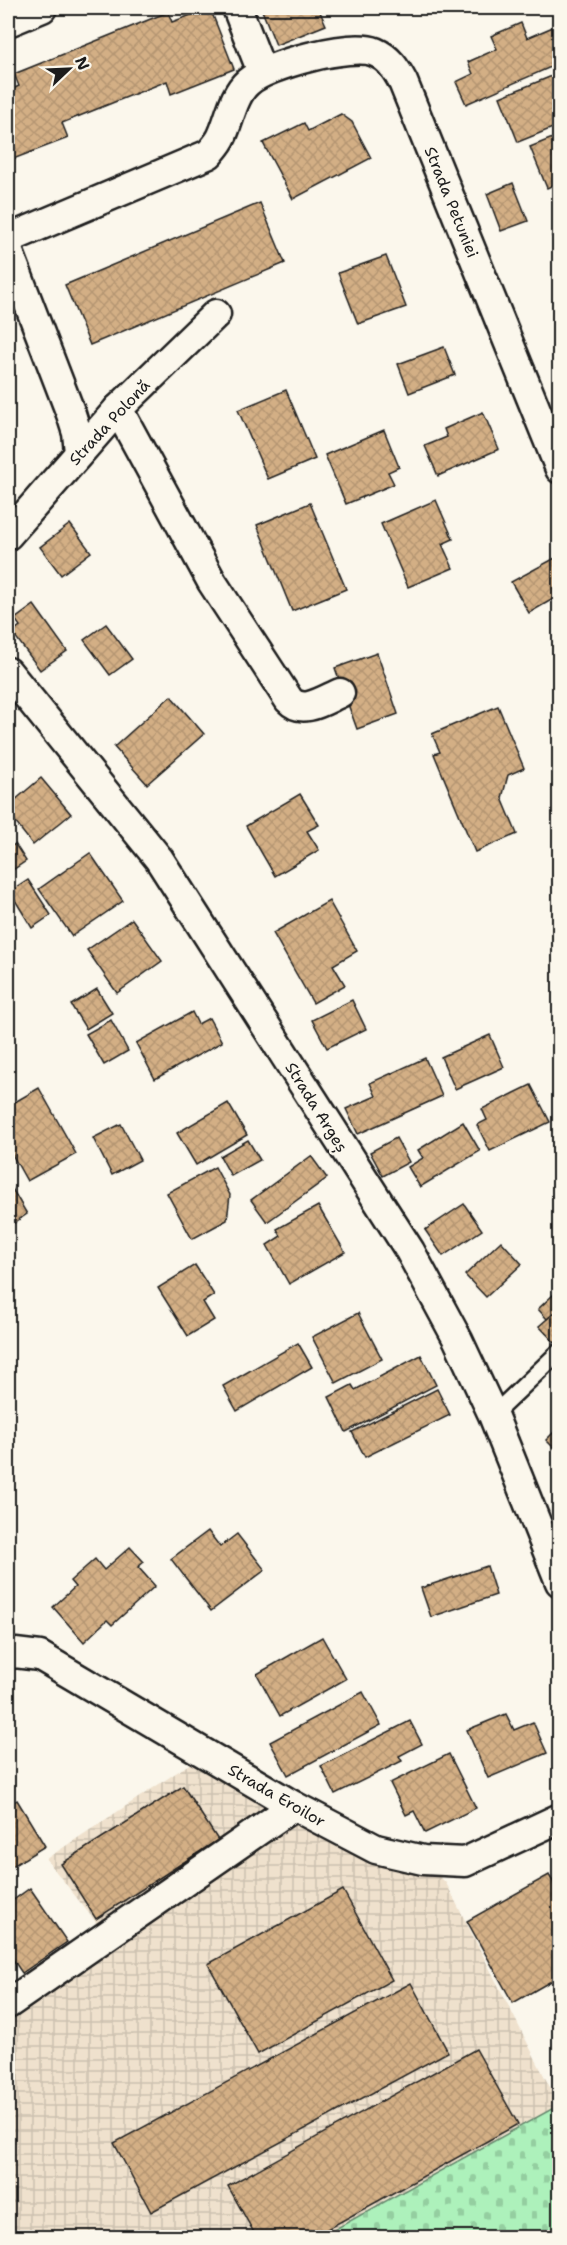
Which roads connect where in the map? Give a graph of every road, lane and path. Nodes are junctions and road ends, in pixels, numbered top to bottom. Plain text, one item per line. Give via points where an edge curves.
1 (42, 8) edge
2 (237, 8) edge
3 (8, 22) edge
4 (262, 72) junction
5 (8, 239) edge
6 (8, 250) edge
7 (216, 314) dead end
8 (117, 409) junction
9 (80, 452) junction
10 (560, 470) edge
11 (8, 535) edge
12 (8, 672) edge
13 (340, 693) dead end
14 (560, 1351) edge
15 (493, 1415) junction
16 (560, 1582) edge
17 (8, 1655) edge
18 (294, 1806) junction
19 (560, 1818) edge
20 (8, 2004) edge

1 - 3 street
2 - 4 street
4 - 5 street via 242,89 221,139 209,154
4 - 10 street, Strada Petuniei via 358,48 374,51 396,68
6 - 9 street via 71,414
7 - 8 street, Strada Polonă
8 - 9 street, Strada Polonă
8 - 13 street via 212,582 288,700 302,708
9 - 11 street, Strada Polonă
12 - 15 street, Strada Argeș via 159,858 410,1251
14 - 15 lane
15 - 16 street, Strada Argeș
17 - 18 street, Strada Eroilor via 39,1656
18 - 19 street, Strada Eroilor via 376,1849 423,1860 454,1862 465,1862
18 - 20 street

